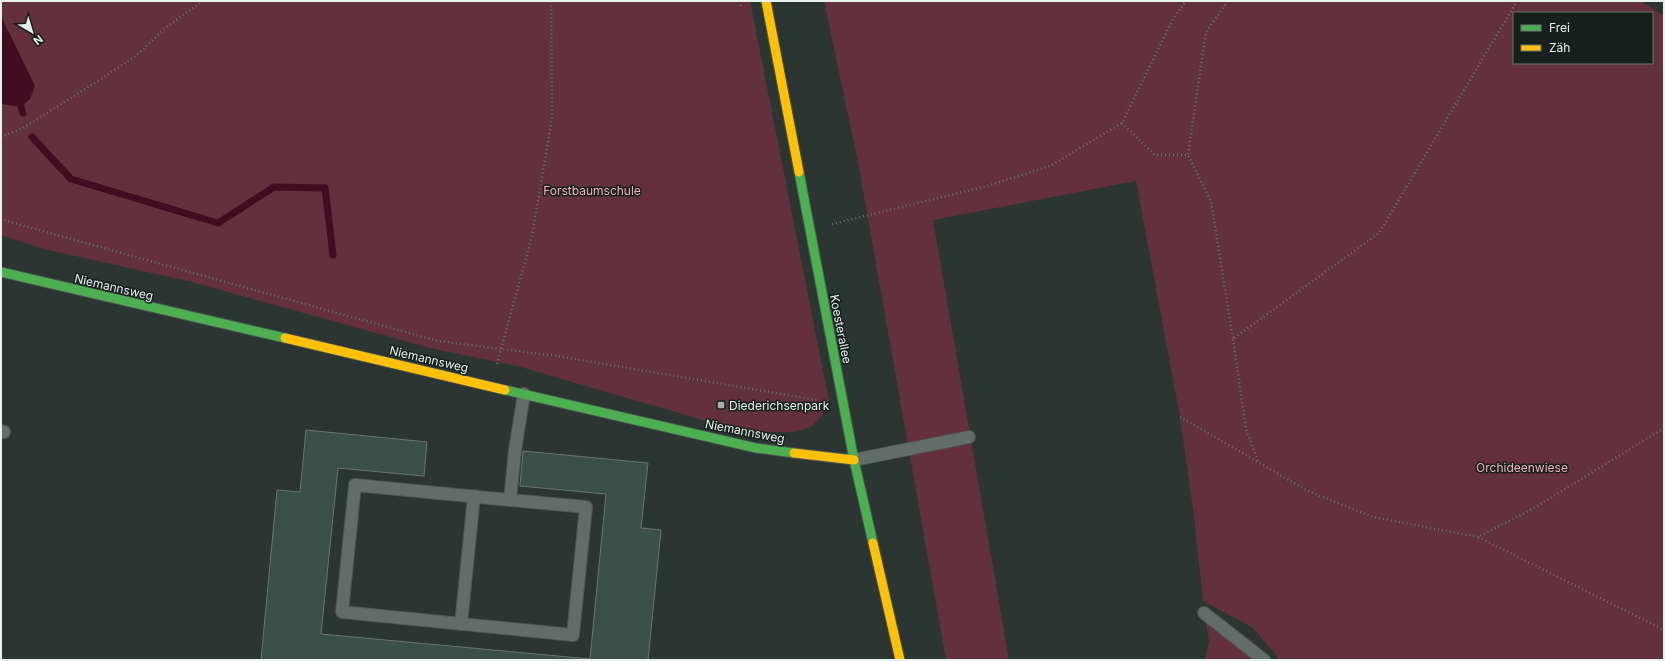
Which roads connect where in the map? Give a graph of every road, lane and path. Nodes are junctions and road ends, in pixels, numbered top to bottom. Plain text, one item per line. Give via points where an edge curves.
1 (203, 1) edge
2 (551, 1) edge
3 (740, 1) edge
4 (766, 1) edge
5 (1186, 1) edge
6 (1228, 1) edge
7 (1517, 1) edge
8 (742, 9) dead end
9 (1122, 123) junction
10 (1, 137) edge
11 (1188, 155) junction
12 (1, 218) edge
13 (810, 230) junction
14 (1, 272) edge
15 (1233, 339) junction
16 (500, 349) junction
17 (493, 386) junction
18 (815, 392) dead end
19 (524, 394) junction
20 (1180, 417) dead end
21 (1664, 428) edge
22 (969, 437) dead end
23 (854, 460) junction
24 (1258, 461) junction
25 (474, 496) junction
26 (510, 500) junction
27 (1478, 537) junction
28 (1204, 613) dead end
29 (461, 624) junction
30 (1664, 630) edge
31 (900, 660) edge
32 (1264, 660) edge

1 - 10 path via 165,28 137,55 106,76 23,128
2 - 16 path via 552,118 532,236
3 - 8 path
4 - 13 street, Koesterallee
5 - 9 path via 1173,19
6 - 11 path via 1206,32
7 - 15 path via 1379,233
9 - 11 path via 1154,155
9 - 13 path via 1043,168 987,186
11 - 15 path via 1211,201
12 - 16 path via 438,341
13 - 23 street, Koesterallee
14 - 17 street, Niemannsweg
15 - 24 path via 1246,430
16 - 17 path
16 - 18 path via 557,356 817,400
17 - 19 street, Niemannsweg
19 - 23 street, Niemannsweg via 756,448
19 - 26 lane
20 - 24 path
21 - 27 path via 1536,507
22 - 23 lane
23 - 31 street, Koesterallee
24 - 27 path via 1308,491 1373,518
25 - 26 lane
25 - 29 lane
25 - 29 lane via 355,485 345,582 342,612
26 - 29 lane via 586,507 573,635
27 - 30 path
28 - 32 lane

